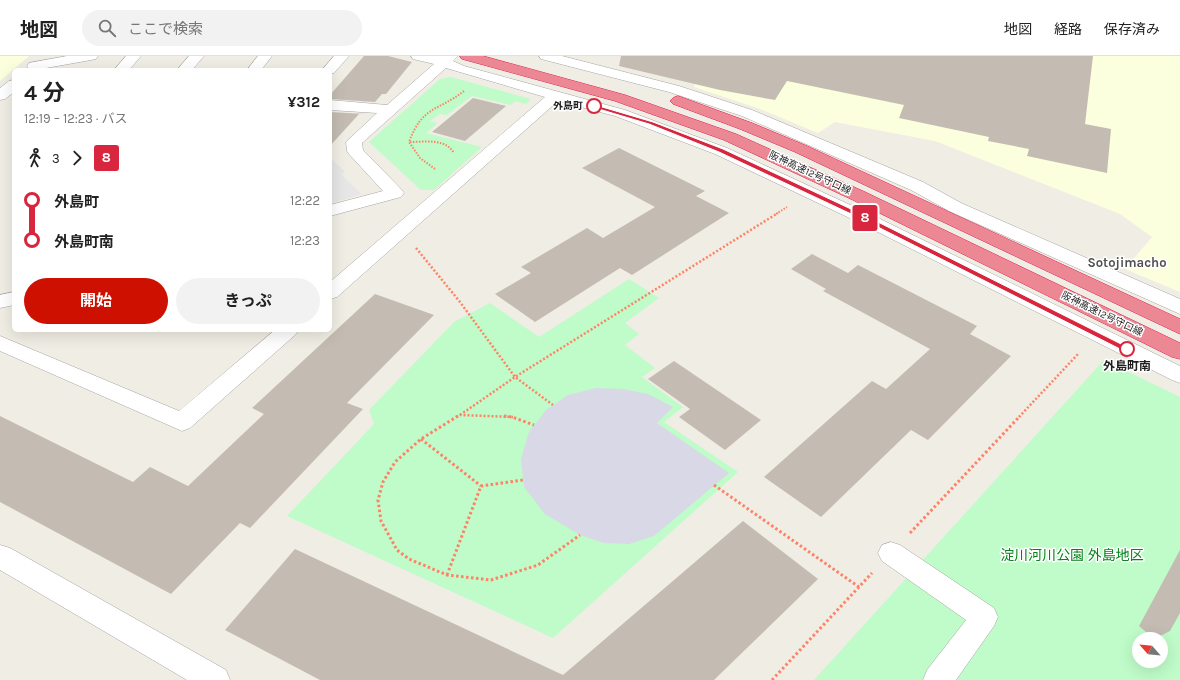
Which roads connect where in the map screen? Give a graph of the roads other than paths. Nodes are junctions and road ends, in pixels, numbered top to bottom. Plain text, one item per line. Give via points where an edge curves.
1 (46, 56) edge
2 (91, 56) edge
3 (134, 56) edge
4 (197, 56) edge
5 (265, 56) edge
6 (342, 56) edge
7 (418, 56) edge
8 (467, 56) edge
9 (519, 56) edge
10 (546, 56) edge
11 (447, 59) edge
12 (32, 68) edge
13 (123, 68) edge
14 (186, 68) edge
15 (256, 68) edge
16 (331, 68) edge
17 (12, 86) edge
18 (556, 95) junction
19 (0, 96) edge
20 (332, 105) edge
21 (390, 110) junction
22 (332, 210) edge
23 (332, 291) edge
24 (12, 299) edge
25 (0, 302) edge
26 (1180, 307) edge
27 (1180, 327) edge
28 (286, 332) edge
29 (0, 343) edge
30 (1180, 352) edge
31 (1180, 375) edge
32 (890, 553) road end
33 (0, 556) edge
34 (215, 680) edge
35 (938, 680) edge

1 - 12 street
2 - 12 street
3 - 13 street
4 - 14 street
5 - 15 street
6 - 16 street
7 - 11 street
8 - 30 highway, 阪神高速12号守口線 via 620,98 730,137 852,192
9 - 27 highway, 阪神高速12号守口線 via 634,87 746,126 870,181
10 - 26 street via 674,89 761,119 917,186 955,207
11 - 18 street via 459,69
11 - 21 street
17 - 19 street
18 - 23 street
18 - 31 street via 651,123 721,151 866,218
20 - 21 street
21 - 22 street via 354,142 355,151 395,193
24 - 25 street
28 - 29 street via 182,422
32 - 35 street via 984,617
33 - 34 street

